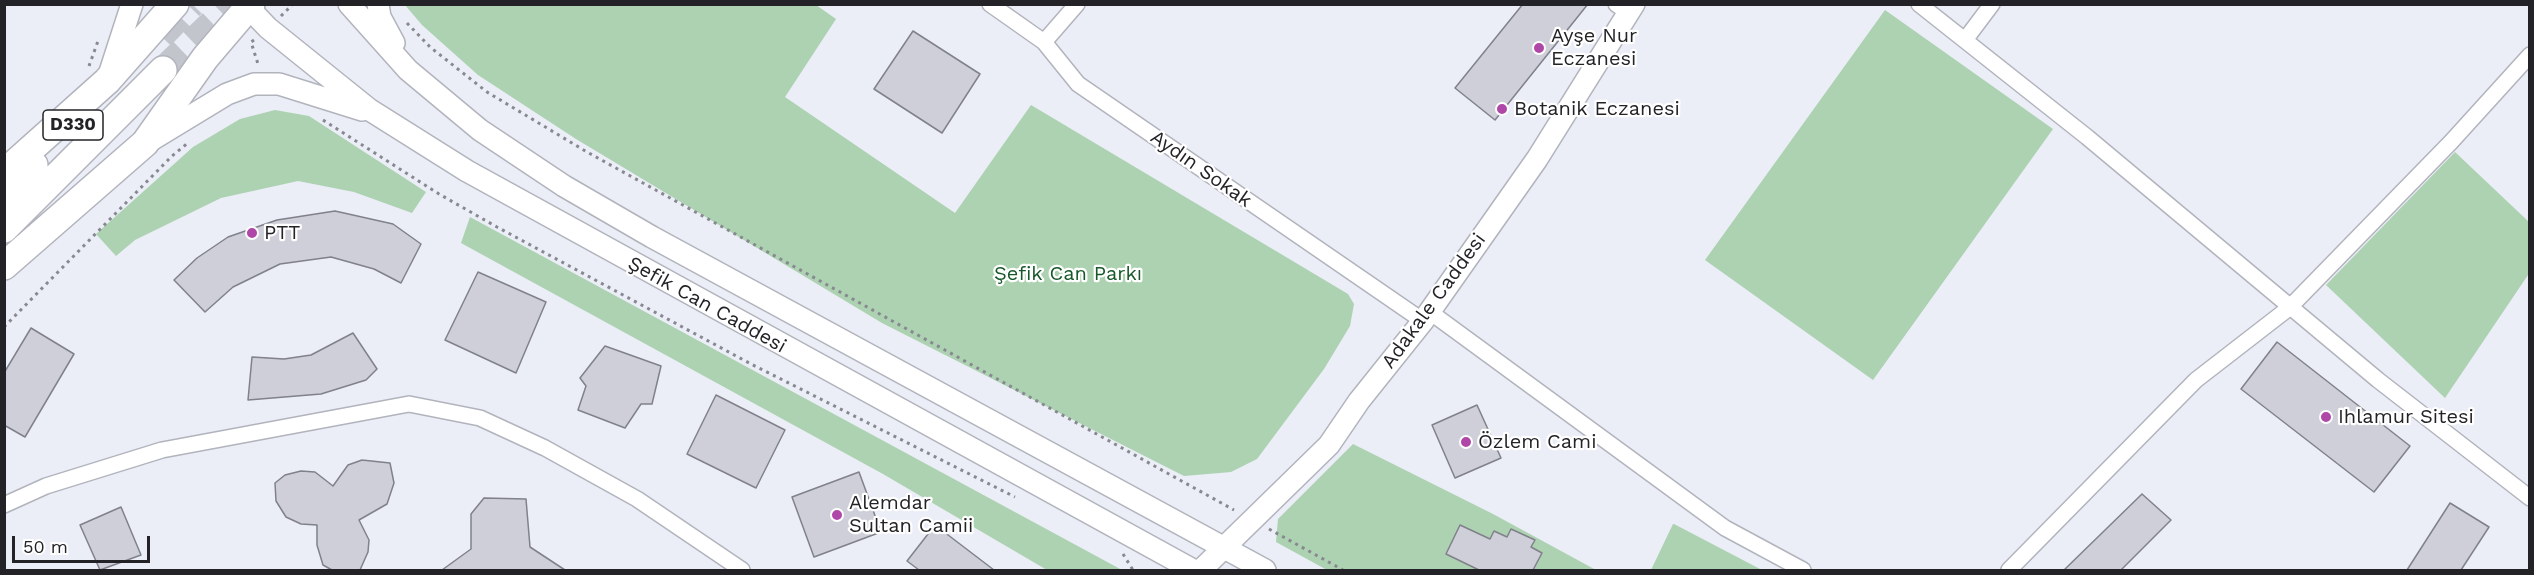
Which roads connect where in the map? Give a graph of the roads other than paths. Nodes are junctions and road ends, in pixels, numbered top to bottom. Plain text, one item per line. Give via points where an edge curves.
1 (132, 4) edge
2 (175, 4) edge
3 (349, 4) edge
4 (378, 4) edge
5 (990, 4) edge
6 (1077, 4) edge
7 (1919, 4) edge
8 (1992, 4) edge
9 (248, 6) edge
10 (1626, 7) edge
11 (1965, 40) junction
12 (1044, 42) junction
13 (2529, 55) edge
14 (408, 70) junction
15 (106, 81) junction
16 (380, 117) junction
17 (145, 143) junction
18 (4, 173) edge
19 (4, 195) edge
20 (4, 229) edge
21 (4, 266) edge
22 (2289, 308) junction
23 (1426, 316) junction
24 (2529, 498) edge
25 (4, 506) edge
26 (1222, 546) junction
27 (1238, 564) edge
28 (742, 570) edge
29 (1193, 570) edge
30 (1201, 570) edge
31 (1265, 570) edge
32 (1803, 570) edge
33 (2009, 570) edge

1 - 15 main road
2 - 15 highway
3 - 14 main road, Şefik Can Caddesi
4 - 14 main road via 380,17
5 - 12 street, Aydın Sokak
6 - 12 street
7 - 11 street
8 - 11 street
9 - 16 main road, Şefik Can Caddesi via 268,28
9 - 17 highway via 205,58
10 - 23 main road, Adakale Caddesi via 1537,159
11 - 22 street via 2087,137
12 - 23 street, Aydın Sokak via 1078,84
13 - 22 street via 2451,142
14 - 26 main road, Şefik Can Caddesi via 480,130 603,208
15 - 18 highway
16 - 17 main road via 303,90 279,84 254,84 227,94
16 - 29 main road, Şefik Can Caddesi via 625,260
17 - 21 highway
19 - 20 highway, D330 via 153,63
22 - 24 street
22 - 33 street via 2196,380
23 - 26 main road, Adakale Caddesi via 1329,445
23 - 32 street, Aydın Sokak via 1725,528
25 - 28 street via 46,486 162,450 410,404 480,418 545,448 637,499
26 - 27 main road, Şefik Can Caddesi
26 - 30 main road, Adakale Caddesi
27 - 31 main road, Şefik Can Caddesi

